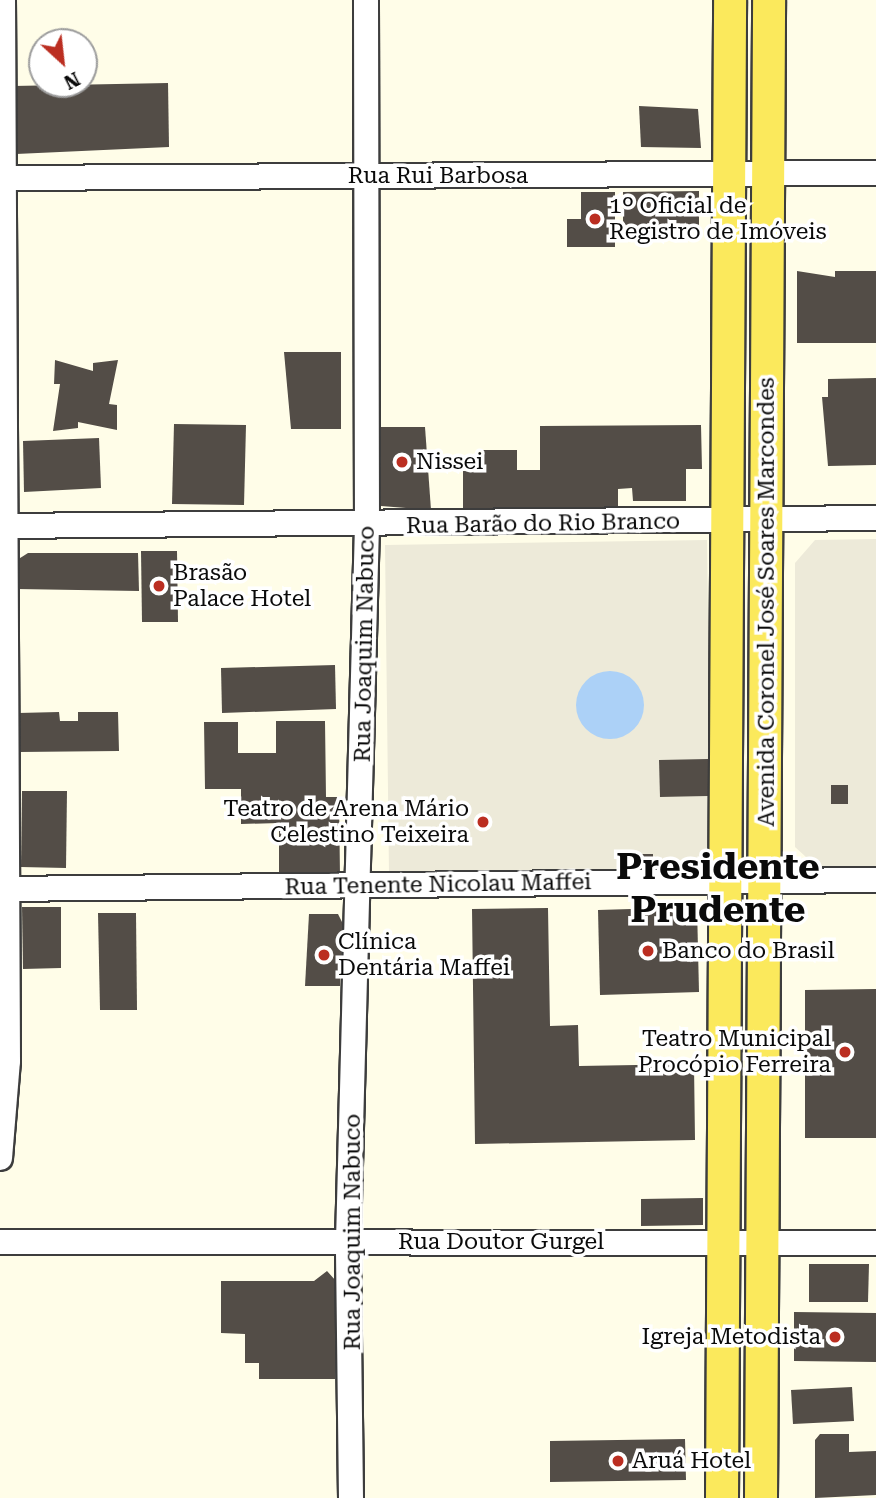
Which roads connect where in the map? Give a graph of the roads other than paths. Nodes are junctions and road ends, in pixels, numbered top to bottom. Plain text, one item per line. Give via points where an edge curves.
1 (3, 0) edge
2 (366, 0) edge
3 (730, 0) edge
4 (769, 0) edge
5 (876, 173) edge
6 (367, 175) junction
7 (730, 176) junction
8 (767, 176) junction
9 (3, 178) edge
10 (876, 518) edge
11 (768, 519) junction
12 (729, 521) junction
13 (2, 526) edge
14 (367, 526) junction
15 (723, 880) junction
16 (876, 880) edge
17 (764, 881) junction
18 (359, 888) junction
19 (3, 889) edge
20 (0, 1158) edge
21 (348, 1241) junction
22 (0, 1242) edge
23 (876, 1243) edge
24 (722, 1244) junction
25 (762, 1245) junction
26 (351, 1498) edge
27 (722, 1498) edge
28 (761, 1498) edge

1 - 9 street
2 - 6 street, Rua Joaquim Nabuco
3 - 7 main road, Avenida Coronel José Soares Marcondes
4 - 8 main road, Avenida Coronel José Soares Marcondes
5 - 8 street, Rua Rui Barbosa
6 - 7 street, Rua Rui Barbosa
6 - 9 street, Rua Rui Barbosa
6 - 14 street, Rua Joaquim Nabuco
7 - 8 street, Rua Rui Barbosa
7 - 12 main road, Avenida Coronel José Soares Marcondes
8 - 11 main road, Avenida Coronel José Soares Marcondes
9 - 13 street
10 - 11 street, Rua Barão do Rio Branco
11 - 12 street, Rua Barão do Rio Branco
11 - 17 main road, Avenida Coronel José Soares Marcondes
12 - 14 street, Rua Barão do Rio Branco
12 - 15 main road, Avenida Coronel José Soares Marcondes
13 - 14 street, Rua Barão do Rio Branco
13 - 19 street
14 - 18 street, Rua Joaquim Nabuco
15 - 17 street, Rua Tenente Nicolau Maffei
15 - 18 street, Rua Tenente Nicolau Maffei
15 - 24 main road, Avenida Coronel José Soares Marcondes
16 - 17 street, Rua Tenente Nicolau Maffei
17 - 25 main road, Avenida Coronel José Soares Marcondes
18 - 19 street, Rua Tenente Nicolau Maffei
18 - 21 street, Rua Joaquim Nabuco
19 - 20 street via 8,1060
21 - 22 street, Rua Doutor Gurgel
21 - 24 street, Rua Doutor Gurgel
21 - 26 street, Rua Joaquim Nabuco
23 - 25 street, Rua Doutor Gurgel
24 - 25 street, Rua Doutor Gurgel
24 - 27 main road, Avenida Coronel José Soares Marcondes
25 - 28 main road, Avenida Coronel José Soares Marcondes

